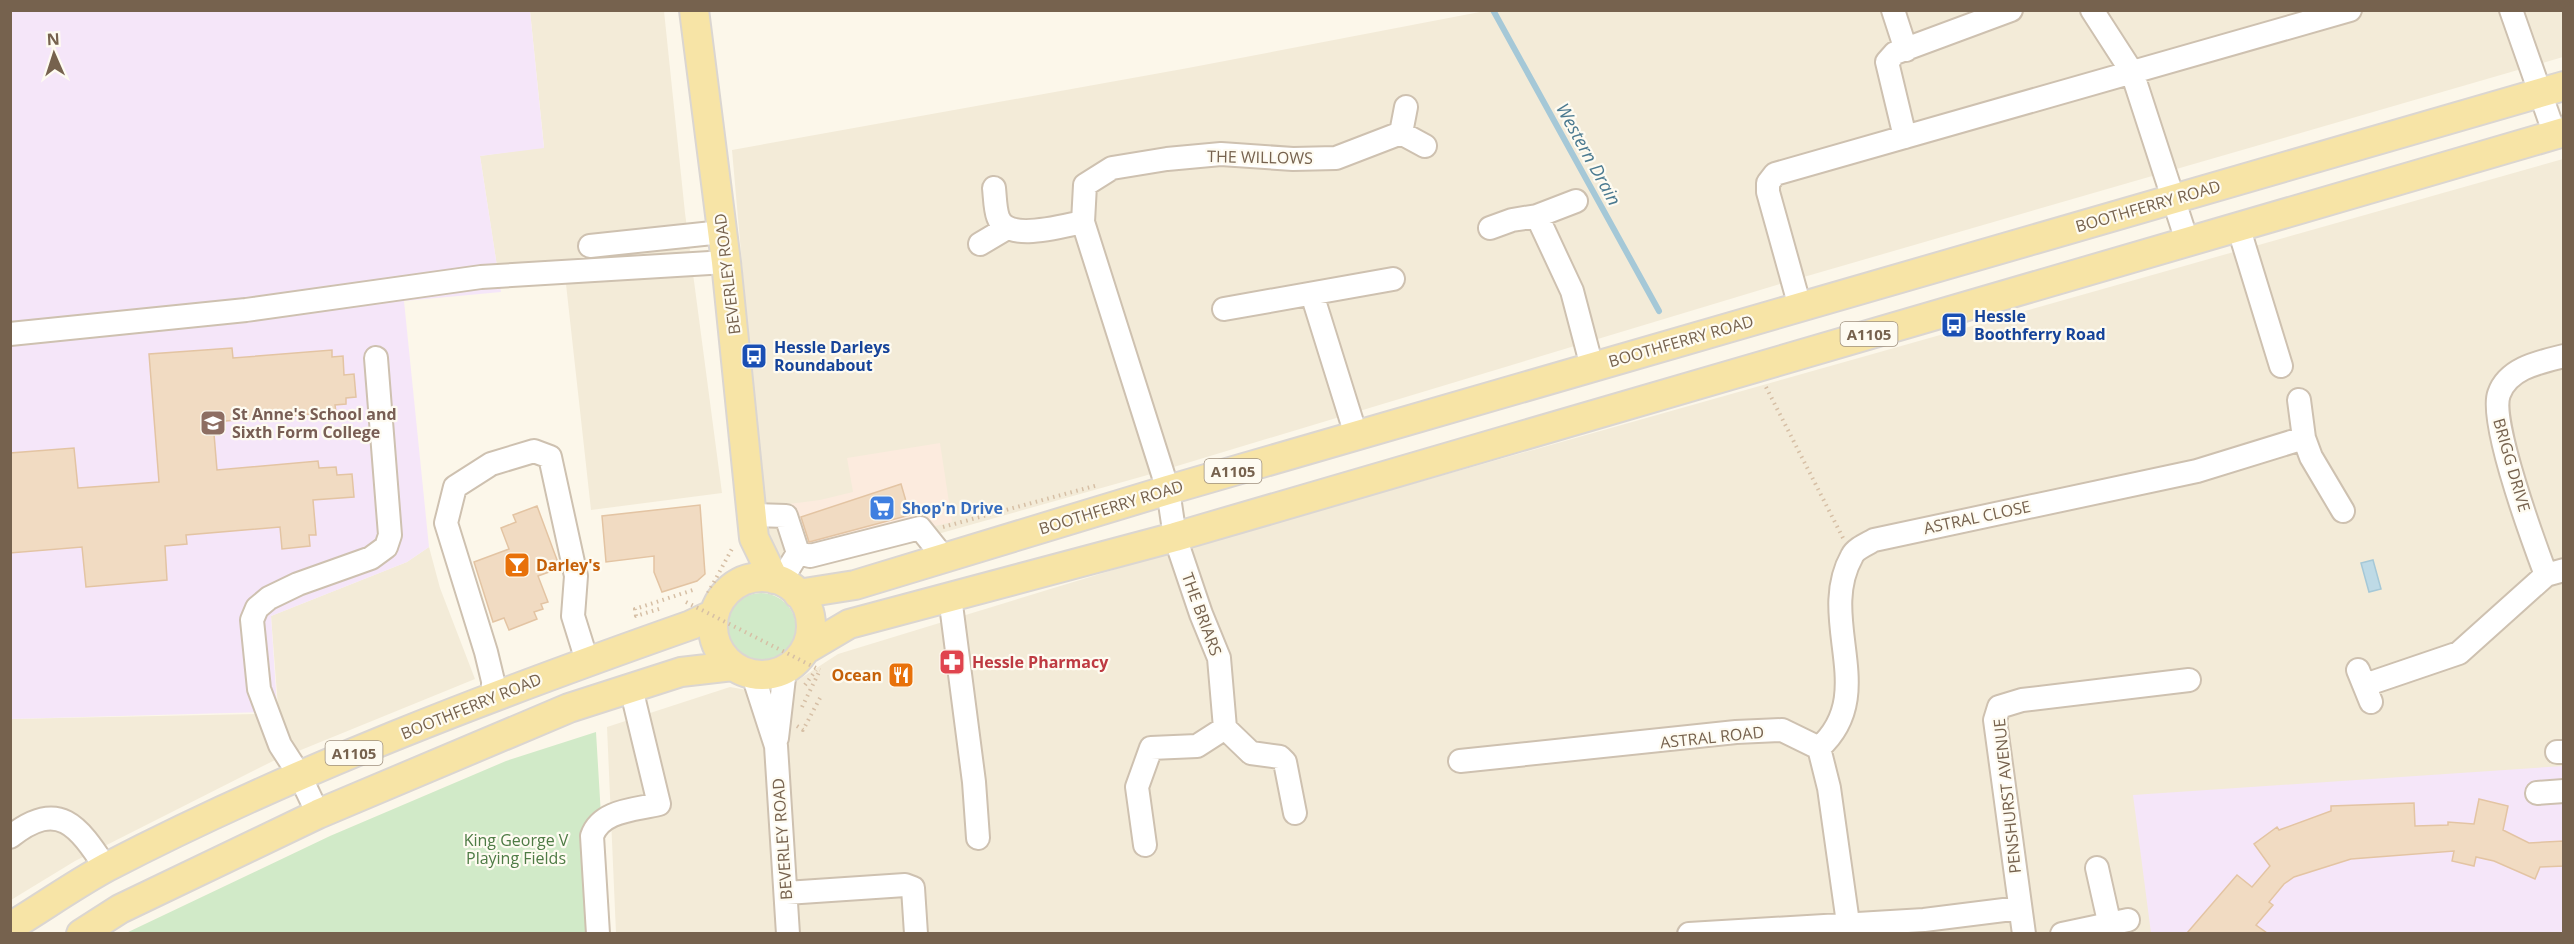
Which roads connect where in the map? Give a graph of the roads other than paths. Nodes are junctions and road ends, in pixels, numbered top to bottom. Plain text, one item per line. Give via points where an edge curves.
1 (694, 10) edge
2 (1893, 10) edge
3 (2011, 10) edge
4 (2092, 10) edge
5 (2350, 10) edge
6 (2511, 10) edge
7 (1906, 50) junction
8 (2132, 72) junction
9 (2551, 90) edge
10 (1406, 107) dead end
11 (1401, 133) junction
12 (2559, 134) edge
13 (1905, 137) junction
14 (1425, 146) dead end
15 (994, 189) dead end
16 (2172, 200) junction
17 (1576, 201) dead end
18 (1536, 216) junction
19 (1083, 222) junction
20 (2238, 226) junction
21 (1007, 228) junction
22 (1490, 228) dead end
23 (722, 232) junction
24 (2187, 241) junction
25 (980, 244) dead end
26 (590, 246) dead end
27 (726, 262) junction
28 (1393, 279) dead end
29 (1312, 294) junction
30 (1800, 307) junction
31 (1224, 309) dead end
32 (10, 334) edge
33 (2564, 356) edge
34 (376, 358) dead end
35 (2281, 366) dead end
36 (1592, 367) junction
37 (2299, 400) dead end
38 (1356, 435) junction
39 (2304, 438) junction
40 (1168, 490) junction
41 (2343, 511) dead end
42 (753, 527) junction
43 (1176, 537) junction
44 (798, 553) junction
45 (944, 558) junction
46 (2555, 572) edge
47 (739, 583) junction
48 (784, 585) junction
49 (950, 597) junction
50 (714, 614) junction
51 (587, 661) junction
52 (803, 663) junction
53 (743, 670) junction
54 (2190, 680) dead end
55 (2365, 686) dead end
56 (631, 688) junction
57 (493, 696) junction
58 (1225, 728) junction
59 (776, 746) junction
60 (1819, 748) junction
61 (1460, 761) dead end
62 (300, 776) junction
63 (2564, 791) edge
64 (2537, 793) dead end
65 (1295, 813) dead end
66 (318, 814) junction
67 (10, 837) edge
68 (978, 838) dead end
69 (1145, 845) dead end
70 (106, 868) junction
71 (2097, 868) dead end
72 (786, 893) junction
73 (2020, 908) junction
74 (1848, 923) junction
75 (10, 927) edge
76 (81, 933) edge
77 (598, 933) edge
78 (788, 933) edge
79 (916, 933) edge
80 (1689, 933) edge
81 (2024, 933) edge
82 (2062, 933) edge

1 - 23 main road, BEVERLEY ROAD
2 - 7 street
3 - 7 street
4 - 8 street
5 - 8 street
6 - 9 street
7 - 13 street via 1895,53 1887,62
8 - 13 street
8 - 16 street
9 - 12 street
9 - 16 main road, BOOTHFERRY ROAD / A1105
10 - 11 street
11 - 14 street
11 - 19 street, THE WILLOWS via 1336,158 1221,154 1112,168 1086,185
12 - 20 main road, A1105
13 - 30 street via 1775,174 1768,183
15 - 21 street via 999,219
16 - 24 street
16 - 30 main road, BOOTHFERRY ROAD / A1105
17 - 18 street
18 - 22 street
18 - 36 street via 1572,291
19 - 21 street via 1020,233
19 - 40 street, THE WILLOWS
20 - 24 main road, A1105
20 - 35 street
21 - 25 street
23 - 26 street
23 - 27 main road, BEVERLEY ROAD
24 - 43 main road, A1105
27 - 32 street via 481,277 246,310
27 - 42 main road, BEVERLEY ROAD
28 - 29 street
29 - 31 street
29 - 38 street
30 - 36 main road, BOOTHFERRY ROAD / A1105
33 - 46 street, BRIGG DRIVE via 2517,370 2499,393 2496,414 2532,537
34 - 62 street via 390,535 386,547 371,558 269,598 257,608 252,620 260,689 280,745
36 - 38 main road, BOOTHFERRY ROAD / A1105
37 - 39 street
38 - 40 main road, BOOTHFERRY ROAD / A1105
39 - 41 street
39 - 60 street, ASTRAL CLOSE via 2197,471 1874,540 1852,554 1838,595 1848,689 1834,734
40 - 43 street, THE BRIARS
40 - 45 main road, BOOTHFERRY ROAD / A1105
42 - 44 street via 786,516
42 - 47 main road, BEVERLEY ROAD
42 - 48 main road, BEVERLEY ROAD
43 - 49 main road, A1105
43 - 58 street, THE BRIARS via 1219,658
44 - 45 street via 810,556 920,528
44 - 48 street
45 - 48 main road, BOOTHFERRY ROAD / A1105 via 855,585
46 - 55 street via 2459,653
47 - 48 main road via 750,578
47 - 50 main road via 719,601
48 - 52 main road via 807,606 811,621
49 - 52 main road, A1105 via 849,624
49 - 68 street
50 - 51 main road, BOOTHFERRY ROAD / A1105
50 - 53 main road via 712,629 716,643 723,656
51 - 57 main road, BOOTHFERRY ROAD / A1105
51 - 57 street via 573,616 576,576 550,457 534,451 491,464 455,487 446,523 486,652
52 - 53 main road via 770,674
52 - 59 street, BEVERLEY ROAD
53 - 56 main road, A1105 via 681,672
53 - 59 street, BEVERLEY ROAD
54 - 73 street, PENSHURST AVENUE via 2022,700 1999,707 1995,720
56 - 66 main road, A1105 via 569,708
56 - 77 street via 659,804 607,817 596,826 592,836
57 - 62 main road, BOOTHFERRY ROAD / A1105
58 - 65 street via 1247,751 1280,757 1285,762
58 - 69 street via 1197,746 1151,748 1137,787
59 - 72 street, BEVERLEY ROAD
60 - 61 street, ASTRAL ROAD via 1782,730
60 - 74 street via 1829,788
62 - 66 street
62 - 70 main road, BOOTHFERRY ROAD / A1105
63 - 64 street
66 - 76 main road, A1105 via 120,909
67 - 70 street via 29,822 51,817 81,830
70 - 75 main road, BOOTHFERRY ROAD / A1105
71 - 82 street via 2119,923
72 - 78 street, BEVERLEY ROAD
72 - 79 street via 905,885 913,888
73 - 74 street via 1924,920
73 - 81 street, PENSHURST AVENUE
74 - 80 street

